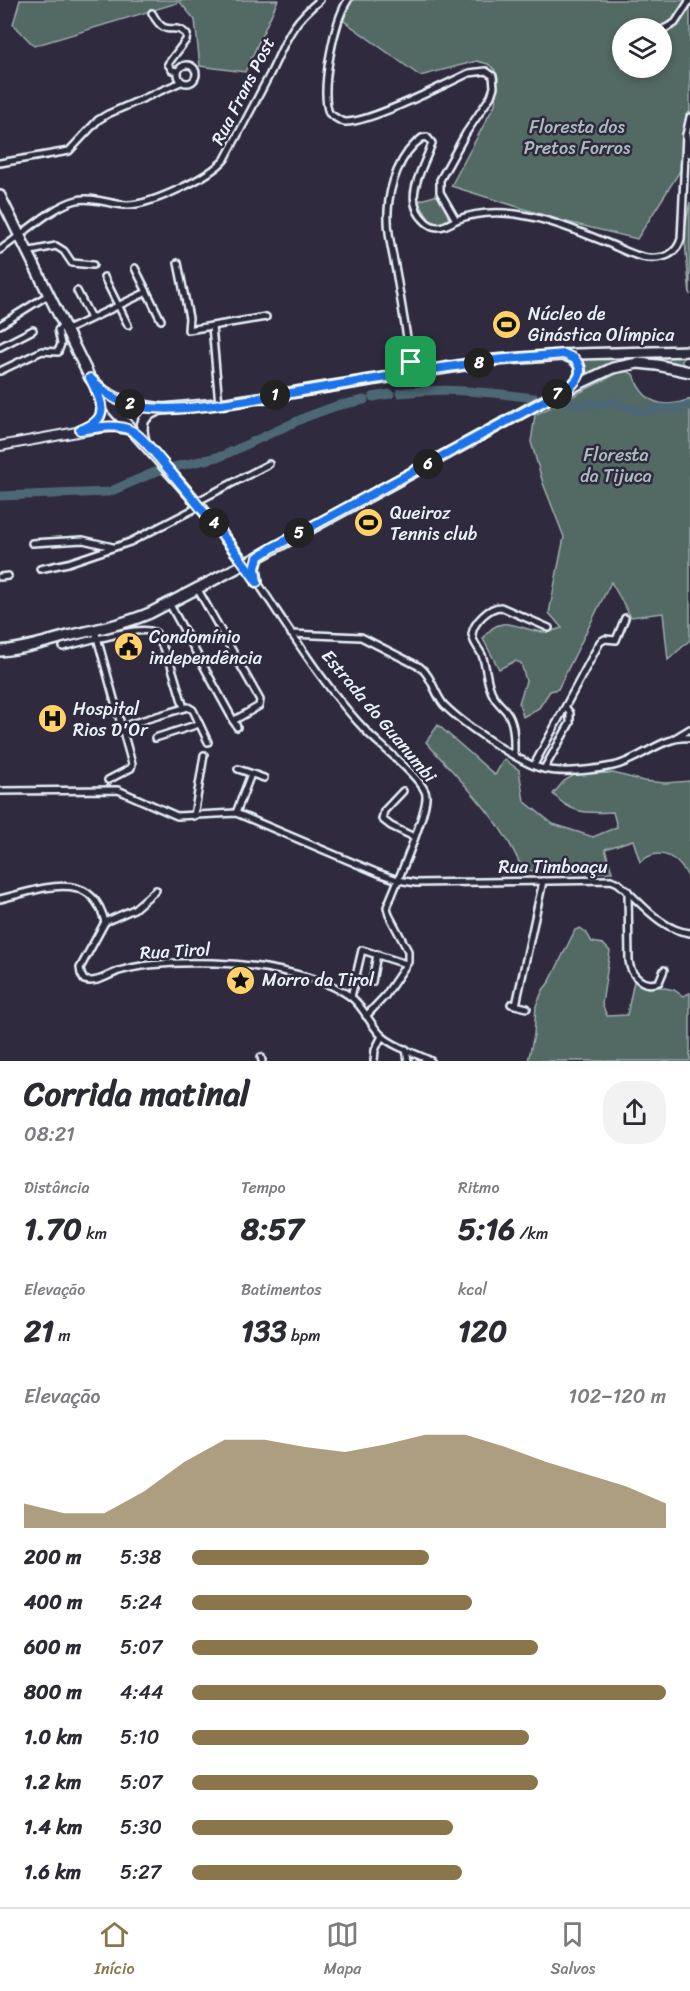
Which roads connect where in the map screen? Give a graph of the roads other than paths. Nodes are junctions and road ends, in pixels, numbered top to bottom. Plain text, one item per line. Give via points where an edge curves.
1 (320, 0) edge
2 (348, 0) edge
3 (690, 0) edge
4 (152, 13) dead end
5 (672, 25) edge
6 (178, 71) junction
7 (181, 82) junction
8 (690, 117) edge
9 (686, 135) junction
10 (690, 154) edge
11 (0, 163) edge
12 (0, 196) edge
13 (456, 220) junction
14 (19, 236) junction
15 (0, 250) edge
16 (26, 252) junction
17 (177, 263) dead end
18 (93, 265) dead end
19 (135, 268) dead end
20 (104, 277) dead end
21 (77, 291) dead end
22 (147, 292) junction
23 (48, 295) junction
24 (118, 304) junction
25 (266, 317) dead end
26 (91, 318) junction
27 (161, 320) dead end
28 (0, 325) edge
29 (128, 325) dead end
30 (212, 326) junction
31 (65, 328) junction
32 (33, 330) dead end
33 (1, 344) edge
34 (690, 353) edge
35 (564, 354) junction
36 (411, 362) junction
37 (0, 370) edge
38 (422, 371) junction
39 (690, 371) edge
40 (406, 374) junction
41 (90, 378) junction
42 (570, 387) junction
43 (97, 391) junction
44 (219, 404) junction
45 (163, 409) junction
46 (80, 430) junction
47 (130, 430) junction
48 (144, 442) junction
49 (0, 446) edge
50 (269, 464) dead end
51 (198, 504) junction
52 (33, 543) dead end
53 (115, 547) junction
54 (238, 552) junction
55 (260, 555) junction
56 (245, 564) junction
57 (40, 570) dead end
58 (224, 574) junction
59 (8, 576) dead end
60 (0, 577) edge
61 (257, 582) junction
62 (197, 588) junction
63 (169, 603) junction
64 (625, 618) dead end
65 (134, 620) junction
66 (549, 628) dead end
67 (140, 632) junction
68 (291, 634) junction
69 (97, 635) junction
70 (63, 647) dead end
71 (0, 650) edge
72 (184, 708) junction
73 (566, 708) junction
74 (233, 721) junction
75 (130, 724) dead end
76 (199, 724) junction
77 (237, 727) dead end
78 (690, 729) edge
79 (155, 738) dead end
80 (690, 738) edge
81 (671, 741) junction
82 (208, 742) dead end
83 (514, 754) junction
84 (204, 755) dead end
85 (534, 765) junction
86 (238, 769) dead end
87 (544, 769) junction
88 (251, 774) junction
89 (264, 778) dead end
90 (108, 780) dead end
91 (0, 791) edge
92 (403, 791) dead end
93 (236, 813) junction
94 (194, 816) junction
95 (414, 837) junction
96 (398, 880) junction
97 (543, 881) junction
98 (156, 890) dead end
99 (628, 891) junction
100 (0, 899) edge
101 (105, 922) junction
102 (690, 933) edge
103 (378, 954) junction
104 (406, 964) junction
105 (664, 970) dead end
106 (372, 982) dead end
107 (351, 997) junction
108 (526, 1008) dead end
109 (366, 1016) junction
110 (382, 1036) junction
111 (406, 1049) junction
112 (415, 1053) junction
113 (374, 1061) edge
114 (408, 1061) edge
115 (416, 1061) edge
116 (431, 1061) edge

1 - 14 street, Rua Frans Post via 289,33 225,159 214,170 139,204 74,201
2 - 13 street via 337,25 325,97 329,113 340,121 368,117 469,73 486,71 493,76 491,96 440,180 440,192
3 - 5 street
4 - 6 street via 162,28 178,29 187,35 168,64
6 - 7 street
6 - 7 street via 186,64 196,71 192,81
7 - 11 street via 98,120 69,151
8 - 9 street
9 - 10 street
9 - 13 street via 681,239 668,256 641,257 566,227 522,216 478,213
12 - 14 main road, Estrada do Guanumbi
13 - 36 street via 434,227 427,224 417,209 415,186 432,143 422,138 396,172 388,214
14 - 15 street, Rua Frans Post
14 - 16 main road, Estrada do Guanumbi
16 - 18 street via 56,246 72,263
16 - 23 main road, Estrada do Guanumbi
17 - 30 street via 188,330
19 - 22 street
20 - 24 street
21 - 26 street
22 - 24 street
22 - 27 street
23 - 28 street
23 - 31 main road, Estrada do Guanumbi
24 - 26 street
24 - 29 street
25 - 30 street
26 - 31 street
30 - 44 street
31 - 37 street via 58,330 62,344 57,352 42,351
31 - 41 main road, Estrada do Guanumbi
32 - 33 street
34 - 35 main road
34 - 39 main road via 685,362
35 - 38 main road
35 - 42 main road via 575,359 581,370 579,379
36 - 38 street
36 - 40 street
38 - 40 main road
39 - 42 main road via 647,363 627,364
40 - 44 main road
41 - 43 main road, Estrada do Guanumbi
41 - 45 main road via 122,401
42 - 55 main road
43 - 46 street via 100,418
43 - 47 main road, Estrada do Guanumbi
44 - 45 main road
45 - 48 main road via 143,419
46 - 47 street via 110,426
46 - 49 street
47 - 48 main road, Estrada do Guanumbi
48 - 51 main road, Estrada do Guanumbi
50 - 51 street
51 - 53 street via 144,537
51 - 54 main road, Estrada do Guanumbi
52 - 53 street via 83,540
53 - 57 street
54 - 55 main road
54 - 56 main road, Estrada do Guanumbi
54 - 58 main road via 235,563
55 - 56 main road
55 - 61 main road via 255,568
56 - 58 main road
56 - 61 street, Estrada do Guanumbi
58 - 62 main road
59 - 60 street
61 - 68 street, Estrada do Guanumbi
62 - 63 main road
62 - 74 street via 260,700 256,709
63 - 65 main road
63 - 74 street
64 - 73 street via 616,640 600,642
65 - 67 street
65 - 69 main road
66 - 83 street via 495,607 472,633 492,694 510,717
67 - 69 street
67 - 72 street via 156,633 171,664
68 - 83 street via 360,637 420,667 452,712
68 - 95 street, Estrada do Guanumbi via 356,719 426,791
69 - 70 street
69 - 71 main road
69 - 90 street via 132,764
72 - 75 street
72 - 76 street via 193,710
73 - 85 street
73 - 87 street via 570,723
74 - 77 street
76 - 79 street
76 - 82 street
78 - 81 street
80 - 81 street
81 - 87 street via 618,765
83 - 85 street
84 - 94 street
85 - 87 street
86 - 88 street
88 - 89 street
88 - 93 street
91 - 94 street via 118,790 177,816
92 - 95 street via 381,819
93 - 94 street
93 - 96 street, Rua Timboaçu
95 - 96 street, Estrada do Guanumbi
96 - 97 street, Rua Timboaçu
96 - 104 street, Estrada do Guanumbi via 388,910 408,951
97 - 99 street, Rua Timboaçu via 611,880
97 - 108 street via 513,1005
98 - 101 street via 134,909
99 - 102 street, Rua Timboaçu via 664,924
99 - 105 street via 631,972 652,984 659,982
100 - 101 street via 71,885 94,898
101 - 107 street, Rua Tirol via 80,968 82,977 88,981 150,965 231,964 293,974
103 - 104 street
103 - 106 street
103 - 107 street via 362,950
104 - 109 street
107 - 109 street, Rua Tirol
109 - 110 street, Rua Tirol
110 - 111 street, Rua Tirol
110 - 113 street
111 - 112 street, Rua Tirol
111 - 114 street
112 - 115 street
112 - 116 street, Rua Tirol

